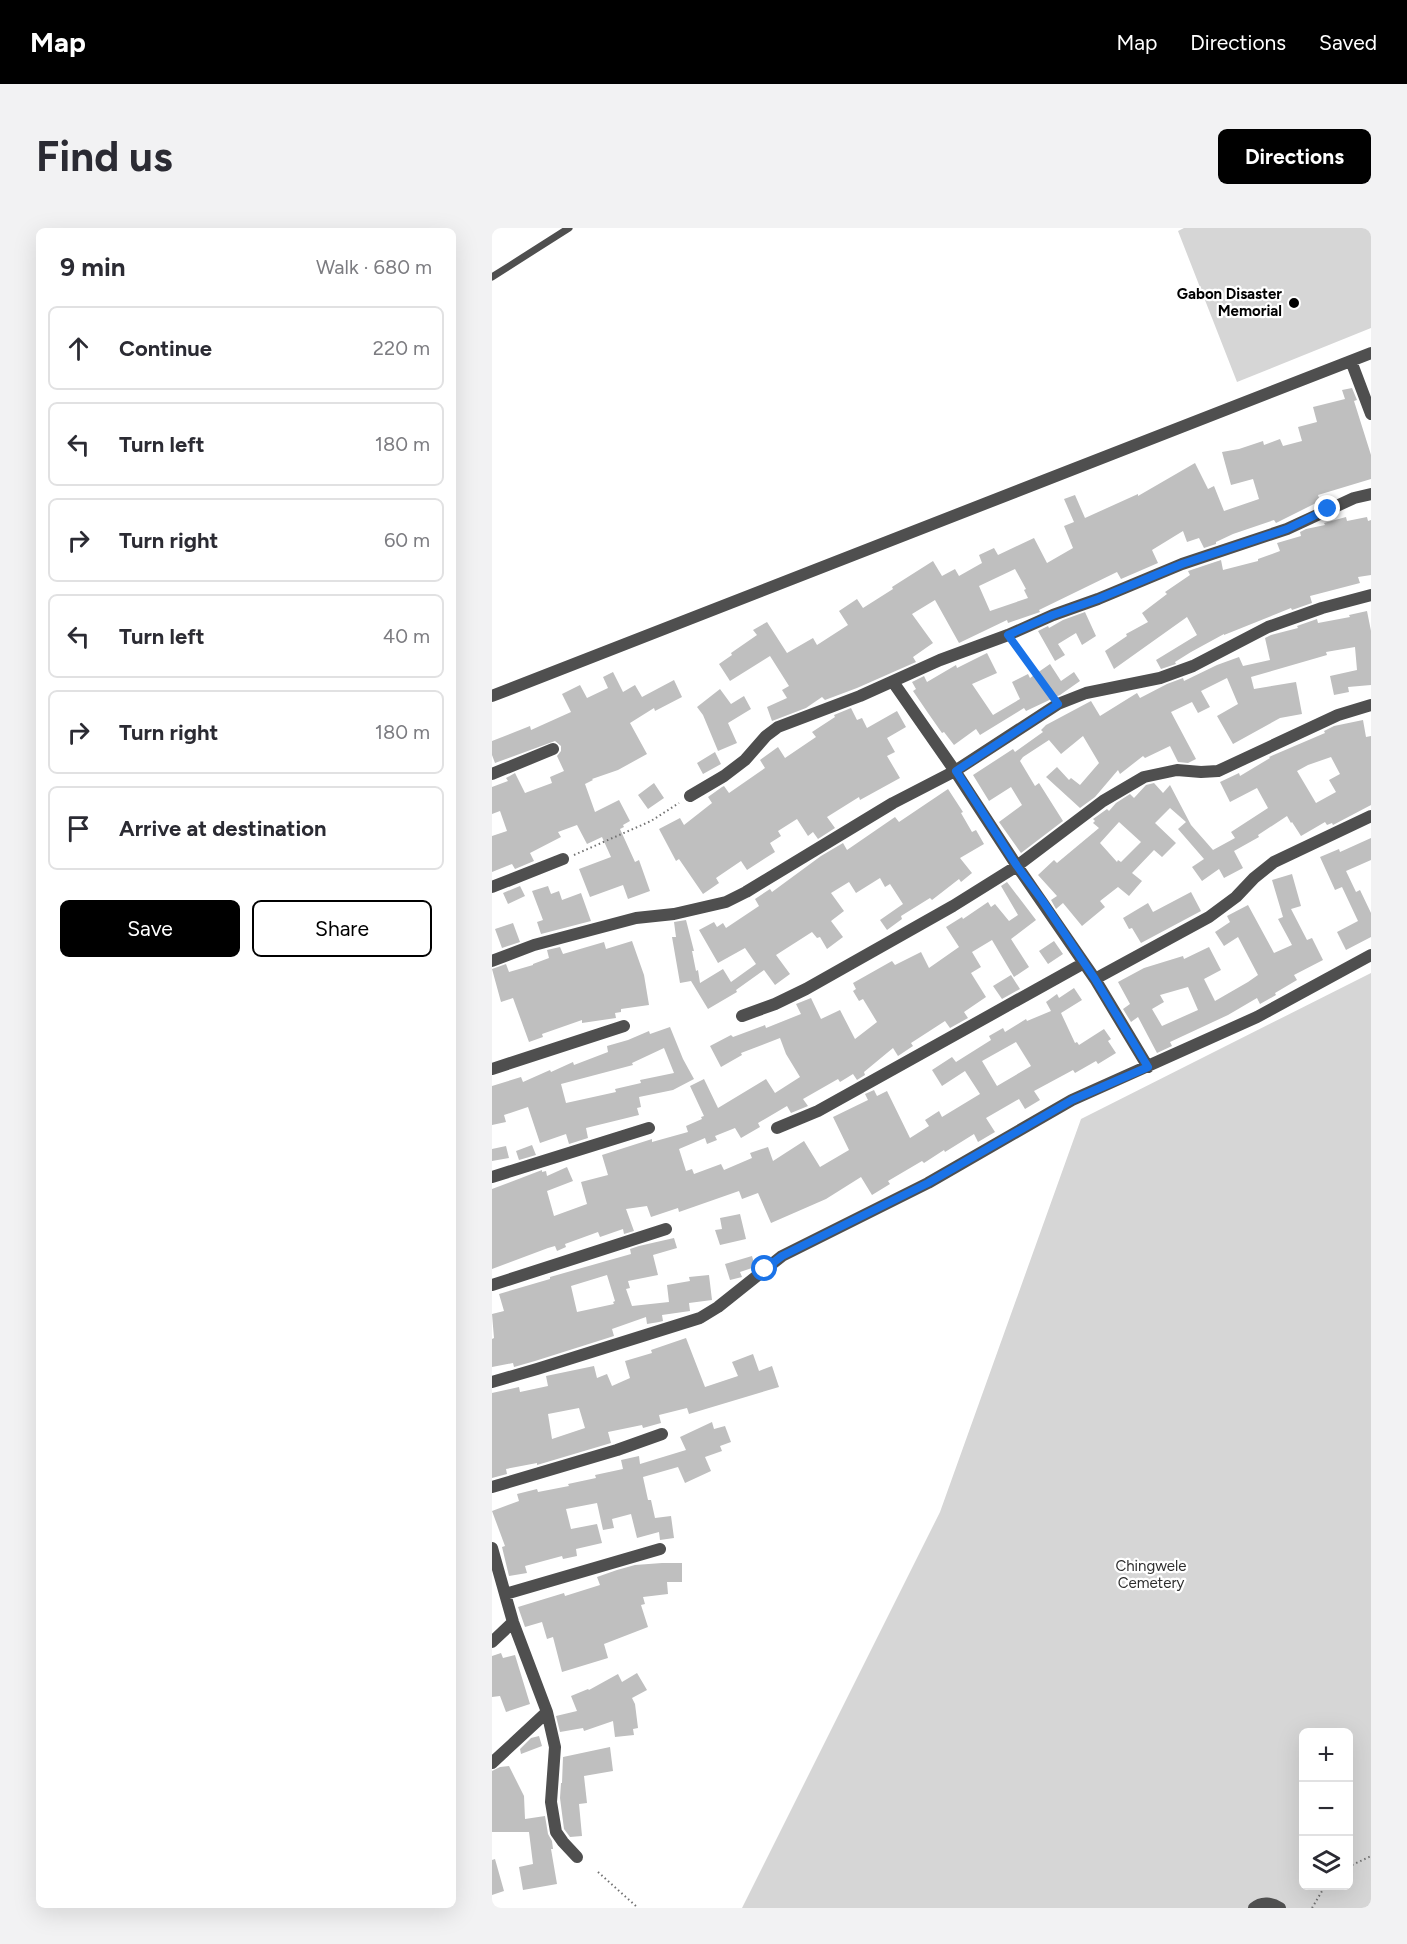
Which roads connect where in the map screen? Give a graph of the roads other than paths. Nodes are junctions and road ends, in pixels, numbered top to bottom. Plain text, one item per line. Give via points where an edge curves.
1 (569, 228) edge
2 (492, 277) edge
3 (1371, 353) edge
4 (1352, 361) junction
5 (1371, 414) edge
6 (1371, 494) edge
7 (1371, 595) edge
8 (892, 682) junction
9 (492, 696) edge
10 (1371, 705) edge
11 (553, 749) dead end
12 (956, 771) junction
13 (492, 774) edge
14 (690, 796) road end
15 (1371, 816) edge
16 (563, 859) road end
17 (1017, 866) junction
18 (492, 887) edge
19 (1371, 955) edge
20 (492, 961) edge
21 (1084, 963) junction
22 (1095, 979) junction
23 (742, 1016) dead end
24 (624, 1026) dead end
25 (1148, 1067) junction
26 (492, 1069) edge
27 (649, 1128) dead end
28 (777, 1128) dead end
29 (492, 1177) edge
30 (666, 1229) dead end
31 (492, 1284) edge
32 (492, 1382) edge
33 (662, 1434) dead end
34 (492, 1487) edge
35 (492, 1548) edge
36 (660, 1549) dead end
37 (505, 1594) junction
38 (513, 1622) junction
39 (492, 1642) edge
40 (547, 1712) junction
41 (492, 1763) edge
42 (577, 1857) dead end
43 (1254, 1908) edge
44 (1280, 1908) edge

1 - 2 lane
3 - 4 street
4 - 5 street
4 - 9 street
6 - 8 street via 1287,529 1182,564
7 - 12 street via 1269,627 1193,666 1160,678 1086,693 1058,704
8 - 12 street
8 - 14 street via 778,727 745,760
10 - 17 street via 1338,715 1218,771 1176,770 1144,777 1102,801
11 - 13 street
12 - 17 street
12 - 20 street via 893,803 726,902 636,918 534,945
15 - 22 street via 1274,862 1209,917
16 - 18 street
17 - 21 street
17 - 23 street via 806,989
19 - 25 street via 1257,1017
21 - 22 street
21 - 28 street via 818,1111
22 - 25 street
24 - 26 street
25 - 32 street via 1072,1100 928,1183 782,1256 700,1318
27 - 29 street
30 - 31 street
33 - 34 street
35 - 37 street
36 - 37 street
37 - 38 street
38 - 39 street
38 - 40 street
40 - 41 street
40 - 42 street via 555,1747 551,1802 556,1832
43 - 44 street via 1272,1903

